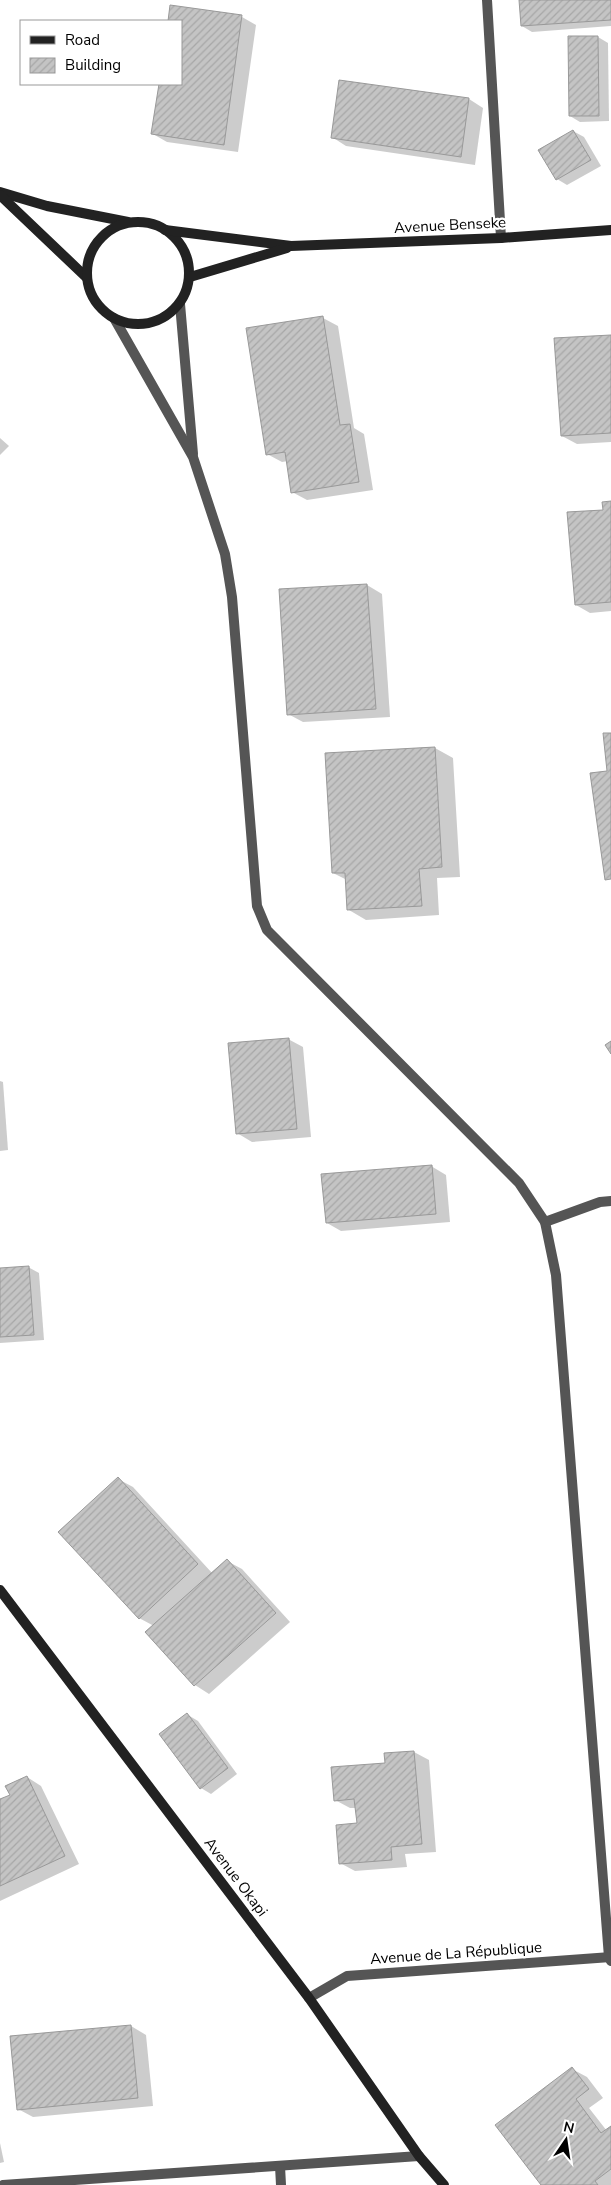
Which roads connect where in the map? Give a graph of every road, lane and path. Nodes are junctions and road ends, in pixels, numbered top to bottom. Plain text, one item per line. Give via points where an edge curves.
1 (487, 0) edge
2 (0, 193) edge
3 (131, 223) junction
4 (165, 230) junction
5 (611, 230) edge
6 (501, 238) junction
7 (291, 246) junction
8 (190, 277) junction
9 (87, 278) junction
10 (180, 304) junction
11 (114, 318) junction
12 (193, 457) junction
13 (611, 1201) edge
14 (545, 1222) junction
15 (0, 1590) edge
16 (610, 1958) edge
17 (309, 1998) junction
18 (419, 2156) junction
19 (280, 2166) junction
20 (2, 2185) edge
21 (281, 2185) edge
22 (444, 2185) edge

1 - 6 street
2 - 3 street
2 - 9 street
3 - 4 street via 149,223
3 - 9 street via 116,227 103,236 88,262
4 - 7 street
4 - 8 street via 184,250
5 - 6 street, Avenue Benseke
6 - 7 street, Avenue Benseke
7 - 8 street
8 - 10 street
9 - 11 street via 95,301
10 - 11 street via 162,319 138,325
10 - 12 street
11 - 12 street
12 - 14 street via 224,554 232,597 257,906 267,930 519,1183
13 - 14 street
14 - 16 street via 556,1275
15 - 17 street, Avenue Okapi
16 - 17 street, Avenue de La République via 347,1976
17 - 18 street, Avenue Okapi
18 - 19 street
18 - 22 street, Avenue Okapi
19 - 20 street
19 - 21 street

